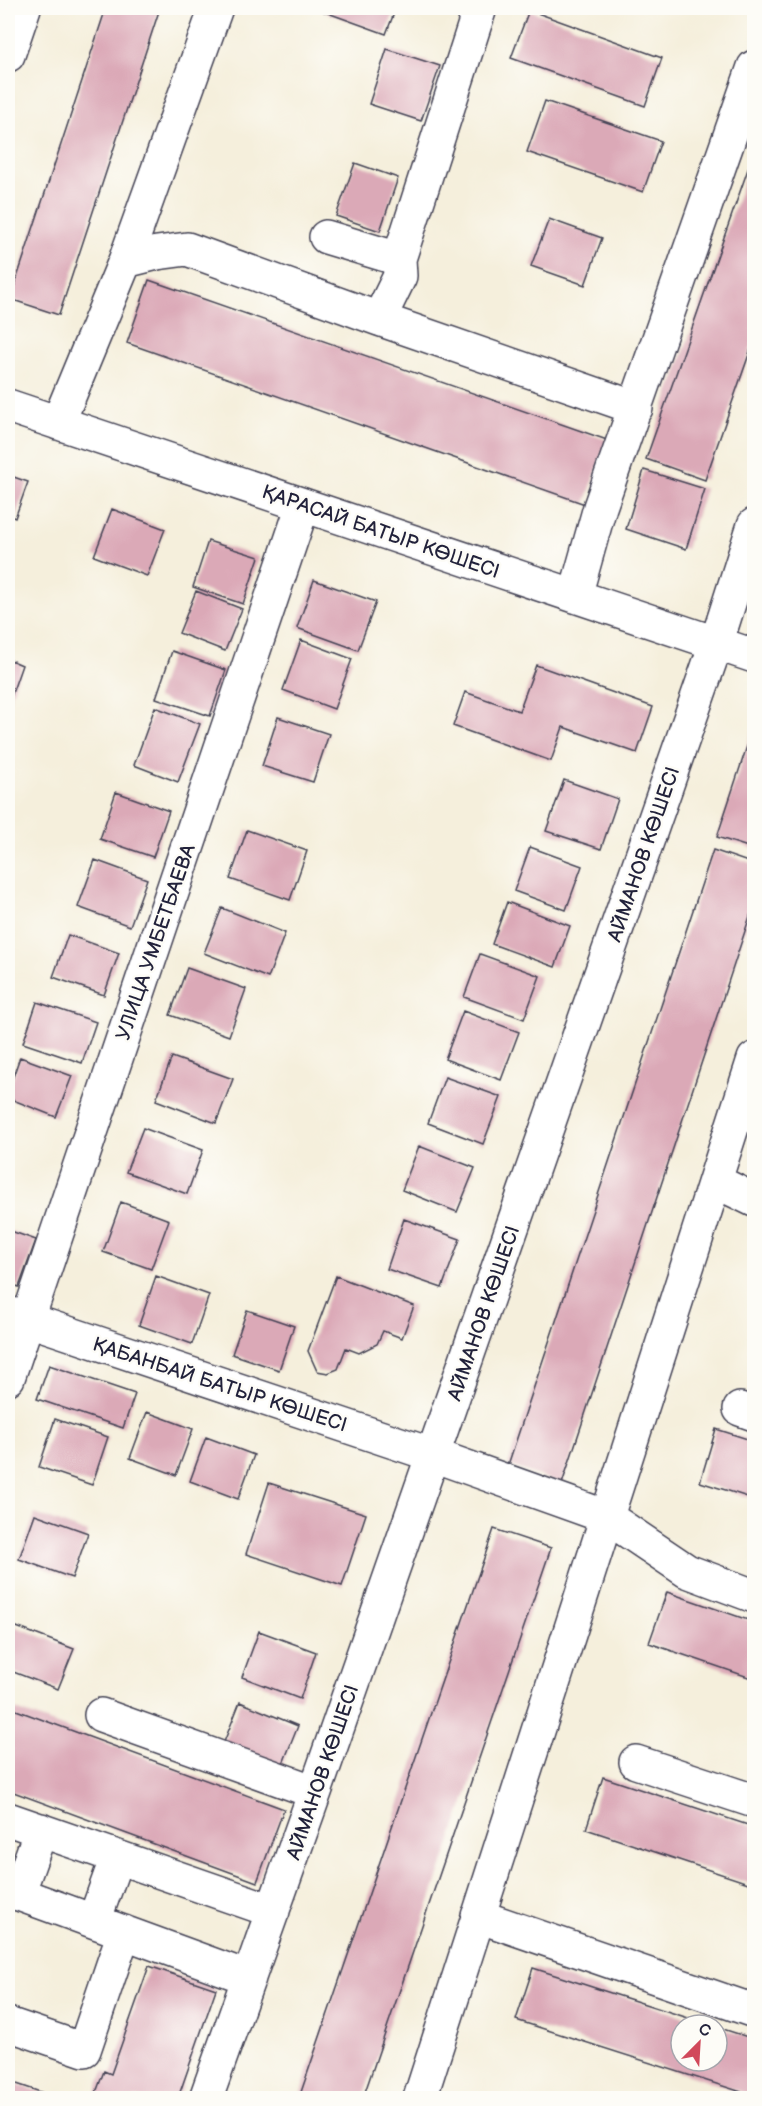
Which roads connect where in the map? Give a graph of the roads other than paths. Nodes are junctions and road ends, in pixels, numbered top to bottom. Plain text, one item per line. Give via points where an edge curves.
1 (24, 8) edge
2 (216, 8) edge
3 (480, 8) edge
4 (8, 55) edge
5 (754, 67) edge
6 (326, 237) dead end
7 (399, 259) junction
8 (125, 261) junction
9 (379, 319) junction
10 (8, 406) edge
11 (636, 408) junction
12 (58, 423) junction
13 (303, 505) junction
14 (754, 525) edge
15 (575, 596) junction
16 (716, 644) junction
17 (754, 656) edge
18 (754, 1059) edge
19 (715, 1181) junction
20 (754, 1200) edge
21 (17, 1317) edge
22 (8, 1378) edge
23 (433, 1455) junction
24 (607, 1517) junction
25 (754, 1596) edge
26 (101, 1715) dead end
27 (636, 1762) dead end
28 (315, 1792) junction
29 (754, 1801) edge
30 (8, 1819) edge
31 (41, 1830) junction
32 (117, 1857) junction
33 (13, 1892) edge
34 (273, 1911) junction
35 (478, 1916) junction
36 (94, 1921) junction
37 (124, 1932) junction
38 (249, 1978) junction
39 (754, 2011) edge
40 (8, 2024) edge
41 (206, 2098) edge
42 (420, 2098) edge

1 - 4 street
2 - 8 street
3 - 7 street
5 - 11 street
6 - 7 street
7 - 9 street via 400,276
8 - 9 street via 187,249
8 - 12 street
9 - 11 street
10 - 12 street, ҚАРАСАЙ БАТЫР КӨШЕСІ
11 - 15 street via 600,507
12 - 13 street, ҚАРАСАЙ БАТЫР КӨШЕСІ
13 - 15 street, ҚАРАСАЙ БАТЫР КӨШЕСІ
13 - 21 street, УЛИЦА УМБЕТБАЕВА
14 - 16 street, АЙМАНОВ КӨШЕСІ
15 - 16 street, ҚАРАСАЙ БАТЫР КӨШЕСІ
16 - 17 street, ҚАРАСАЙ БАТЫР КӨШЕСІ
16 - 23 street, АЙМАНОВ КӨШЕСІ
18 - 19 street
19 - 20 street
19 - 24 street
21 - 22 street, УЛИЦА УМБЕТБАЕВА
21 - 23 street, ҚАБАНБАЙ БАТЫР КӨШЕСІ
23 - 24 street, ҚАБАНБАЙ БАТЫР КӨШЕСІ
23 - 28 street, АЙМАНОВ КӨШЕСІ
24 - 25 street, ҚАБАНБАЙ БАТЫР КӨШЕСІ via 687,1571
24 - 35 street
26 - 28 street
27 - 29 street
28 - 34 street, АЙМАНОВ КӨШЕСІ
30 - 31 street
31 - 32 street
31 - 33 street
32 - 34 street
32 - 36 street
33 - 36 street
34 - 38 street, АЙМАНОВ КӨШЕСІ
35 - 39 street
35 - 42 street
36 - 37 street
37 - 38 street
37 - 40 street via 84,2050
38 - 41 street, АЙМАНОВ КӨШЕСІ

